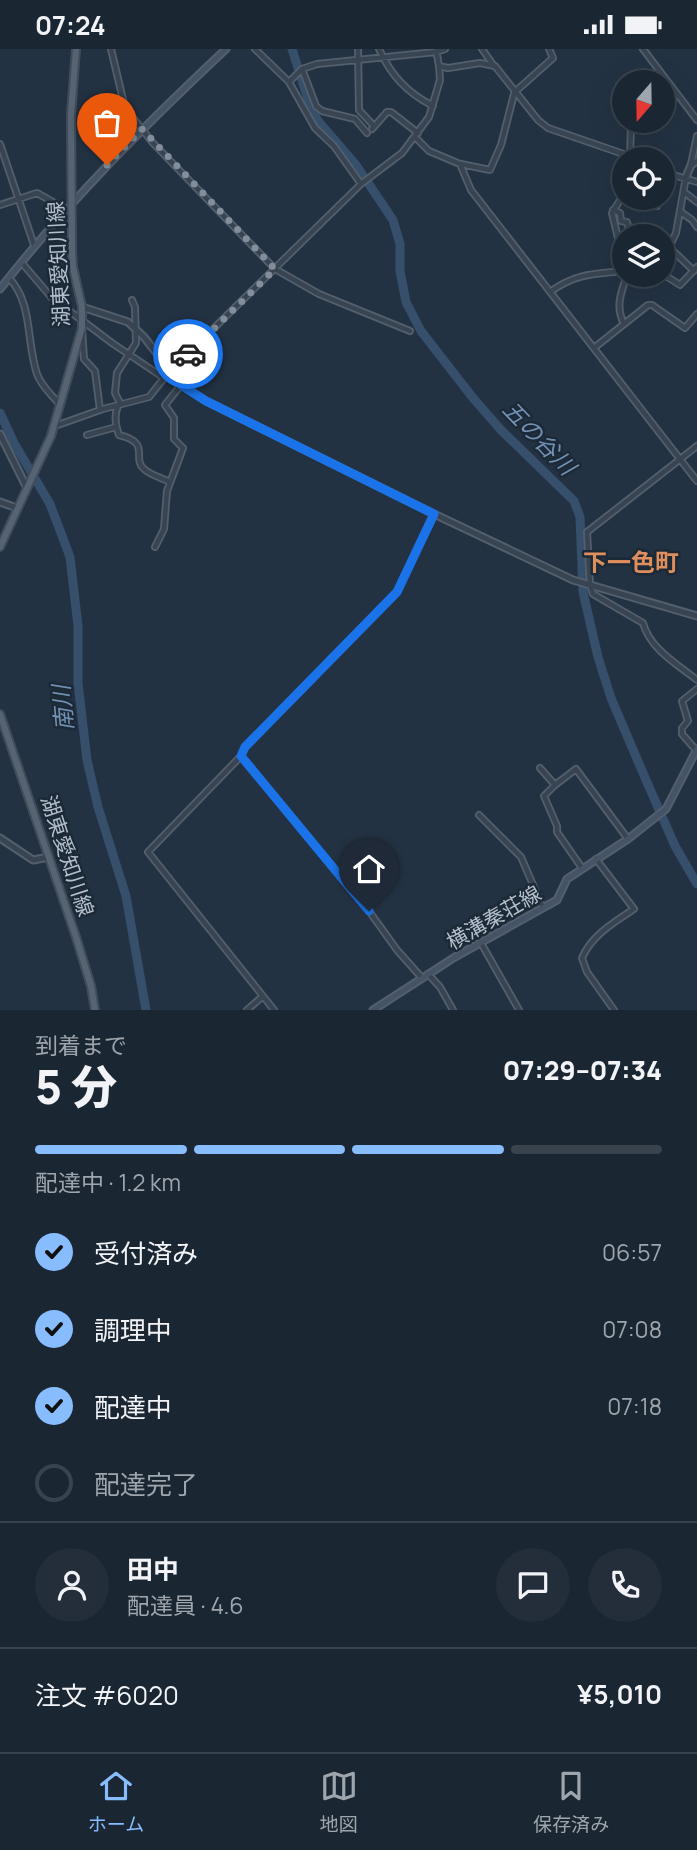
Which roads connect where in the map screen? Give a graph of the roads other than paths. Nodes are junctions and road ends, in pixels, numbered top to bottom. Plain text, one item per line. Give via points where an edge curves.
1 (76, 49) edge
2 (111, 49) edge
3 (226, 49) edge
4 (256, 49) edge
5 (358, 49) edge
6 (379, 49) edge
7 (445, 49) edge
8 (482, 49) edge
9 (549, 49) edge
10 (643, 49) edge
11 (436, 50) edge
12 (385, 57) junction
13 (358, 60) junction
14 (439, 66) junction
15 (495, 66) junction
16 (302, 69) junction
17 (658, 70) edge
18 (290, 80) junction
19 (515, 90) junction
20 (676, 95) edge
21 (433, 106) junction
22 (697, 120) edge
23 (142, 129) junction
24 (367, 133) dead end
25 (416, 135) junction
26 (697, 137) edge
27 (0, 144) edge
28 (612, 150) edge
29 (694, 163) edge
30 (460, 164) junction
31 (675, 175) edge
32 (685, 177) junction
33 (697, 182) edge
34 (361, 184) junction
35 (683, 191) junction
36 (19, 200) junction
37 (73, 201) junction
38 (697, 202) edge
39 (0, 205) edge
40 (67, 210) junction
41 (613, 211) joint
42 (681, 212) junction
43 (614, 224) edge
44 (628, 224) edge
45 (697, 227) edge
46 (675, 237) edge
47 (34, 245) junction
48 (675, 252) edge
49 (22, 263) junction
50 (275, 269) junction
51 (695, 269) edge
52 (612, 271) edge
53 (9, 278) junction
54 (675, 282) edge
55 (622, 287) edge
56 (0, 289) edge
57 (550, 292) junction
58 (132, 300) dead end
59 (82, 307) junction
60 (697, 314) edge
61 (82, 324) junction
62 (624, 324) junction
63 (135, 328) junction
64 (410, 331) dead end
65 (594, 348) junction
66 (127, 354) junction
67 (169, 372) junction
68 (164, 378) junction
69 (181, 385) junction
70 (61, 405) junction
71 (118, 406) junction
72 (100, 410) junction
73 (54, 427) junction
74 (116, 427) junction
75 (0, 435) edge
76 (88, 435) dead end
77 (697, 446) edge
78 (680, 459) junction
79 (697, 481) edge
80 (170, 482) junction
81 (28, 486) junction
82 (0, 502) edge
83 (17, 509) junction
84 (434, 514) junction
85 (0, 547) edge
86 (155, 547) dead end
87 (590, 585) junction
88 (697, 615) edge
89 (697, 680) edge
90 (697, 689) edge
91 (0, 714) edge
92 (696, 749) edge
93 (241, 756) junction
94 (540, 768) dead end
95 (555, 785) junction
96 (479, 815) dead end
97 (0, 838) edge
98 (628, 839) junction
99 (49, 857) junction
100 (596, 859) junction
101 (582, 869) junction
102 (543, 908) junction
103 (481, 943) junction
104 (425, 976) junction
105 (263, 996) junction
106 (95, 1010) edge
107 (247, 1010) edge
108 (274, 1010) edge
109 (373, 1010) edge
110 (453, 1010) edge
111 (519, 1010) edge
112 (614, 1010) edge

1 - 37 main road, 湖東愛知川線 via 71,115
2 - 23 street via 125,107
3 - 23 main road
4 - 18 street
5 - 13 street
6 - 12 street
7 - 11 street
8 - 15 street
9 - 19 street via 554,58
10 - 17 street
11 - 12 street
11 - 14 street
12 - 13 street
12 - 21 street via 393,76
13 - 16 street
13 - 25 street via 359,110 373,127 391,112
14 - 15 street
14 - 21 street
15 - 19 street
16 - 18 street
16 - 24 street via 316,106 355,119
18 - 34 street via 315,128
19 - 28 street via 548,128
19 - 30 street via 490,170
20 - 22 street
21 - 25 street
23 - 37 main road
23 - 50 street
25 - 30 street via 429,151
25 - 34 street via 402,153
26 - 29 street
27 - 36 street
29 - 32 street
30 - 57 street via 471,190
31 - 32 street
32 - 33 street
32 - 35 street
34 - 50 street
35 - 38 street
35 - 42 street
36 - 39 street
36 - 40 street via 37,193
36 - 47 street
37 - 40 main road
37 - 59 main road, 湖東愛知川線 via 73,267
40 - 47 main road
41 - 43 street
41 - 44 street
42 - 45 street
42 - 46 street
47 - 49 main road
48 - 51 street
49 - 53 main road
49 - 61 street
50 - 64 street via 319,294
50 - 67 street
51 - 54 street via 680,285
52 - 57 street via 578,276
53 - 56 main road
53 - 70 street via 24,301 37,375
55 - 62 street via 618,303
57 - 65 street
58 - 63 street
59 - 61 main road, 湖東愛知川線
59 - 63 street via 117,317
60 - 62 street via 685,328 648,305
61 - 66 street
61 - 70 main road, 湖東愛知川線
61 - 72 street via 84,359 95,372
62 - 65 street
63 - 66 street via 136,343
63 - 67 street
65 - 78 street
66 - 68 street
66 - 71 street via 117,373
67 - 68 street
67 - 69 street
68 - 71 street via 149,397
69 - 80 street via 165,405 174,418 174,439 183,449
69 - 84 street
70 - 73 main road, 湖東愛知川線
71 - 72 street
71 - 74 street
72 - 73 street
73 - 81 main road, 湖東愛知川線
74 - 76 street
74 - 80 street via 119,435 139,446 140,465
75 - 81 street
77 - 78 street
78 - 79 street
78 - 87 street via 587,532
80 - 86 street via 163,529
81 - 83 main road, 湖東愛知川線
82 - 83 street
83 - 85 main road, 湖東愛知川線
84 - 87 street
84 - 93 street via 397,592
87 - 88 street
87 - 89 street via 593,594 643,623 654,645
90 - 92 street via 682,701 688,721 682,734
91 - 99 main road, 湖東愛知川線
92 - 98 main road, 横溝秦荘線 via 666,809
93 - 104 street via 397,950
93 - 105 street via 148,852
94 - 95 street
95 - 98 street via 576,769
95 - 101 street via 544,796 557,832
96 - 102 street via 521,857
97 - 99 street via 33,860
98 - 100 main road, 横溝秦荘線
99 - 106 main road, 湖東愛知川線
100 - 101 main road, 横溝秦荘線
100 - 112 street via 634,909 590,943 582,958
101 - 102 main road, 横溝秦荘線 via 567,879 557,900
102 - 103 main road, 横溝秦荘線
103 - 104 main road, 横溝秦荘線
103 - 111 street
104 - 109 main road, 横溝秦荘線
104 - 110 street via 440,987
105 - 107 street
105 - 108 street

